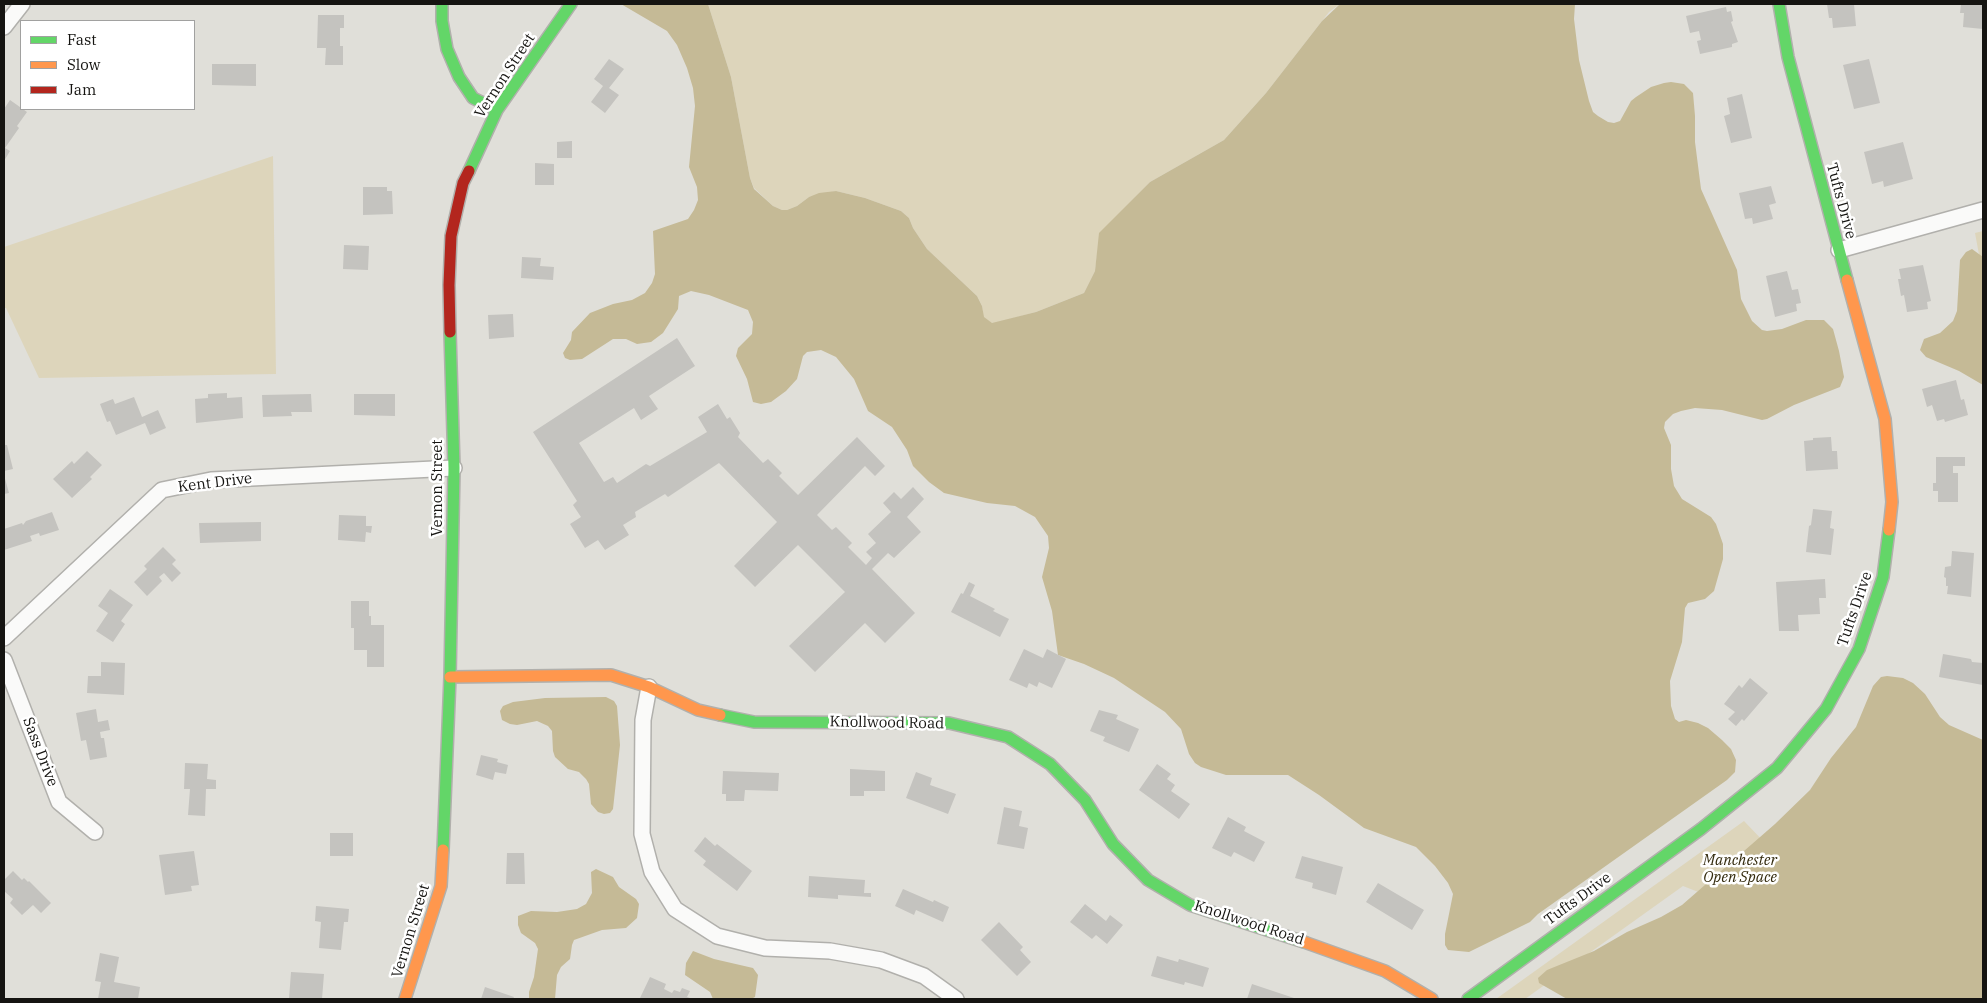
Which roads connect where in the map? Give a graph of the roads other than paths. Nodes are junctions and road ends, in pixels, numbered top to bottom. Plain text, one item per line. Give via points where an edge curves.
1 (22, 4) edge
2 (442, 4) edge
3 (571, 4) edge
4 (1778, 4) edge
5 (4, 26) edge
6 (497, 110) junction
7 (1983, 210) edge
8 (1839, 250) junction
9 (454, 468) junction
10 (4, 638) edge
11 (4, 660) edge
12 (450, 677) junction
13 (650, 687) junction
14 (94, 832) dead end
15 (405, 999) edge
16 (956, 999) edge
17 (1432, 999) edge
18 (1468, 999) edge

1 - 5 street
2 - 6 street via 447,49 459,77 473,98
3 - 6 street, Vernon Street
4 - 8 street, Tufts Drive via 1788,57
6 - 9 street, Vernon Street via 462,183 451,236 449,285
7 - 8 street
8 - 18 street, Tufts Drive via 1885,419 1892,502 1883,577 1859,648 1826,709 1777,768 1701,828
9 - 10 street, Kent Drive via 211,480 162,490
9 - 12 street, Vernon Street
11 - 14 street, Sass Drive via 59,802
12 - 13 street, Knollwood Road via 611,675
12 - 15 street, Vernon Street via 442,886
13 - 16 street via 643,720 642,834 652,872 675,909 718,936 765,948 830,952 881,960 924,976
13 - 17 street, Knollwood Road via 698,710 754,722 949,723 1008,737 1050,764 1084,800 1113,844 1148,880 1190,905 1385,971

